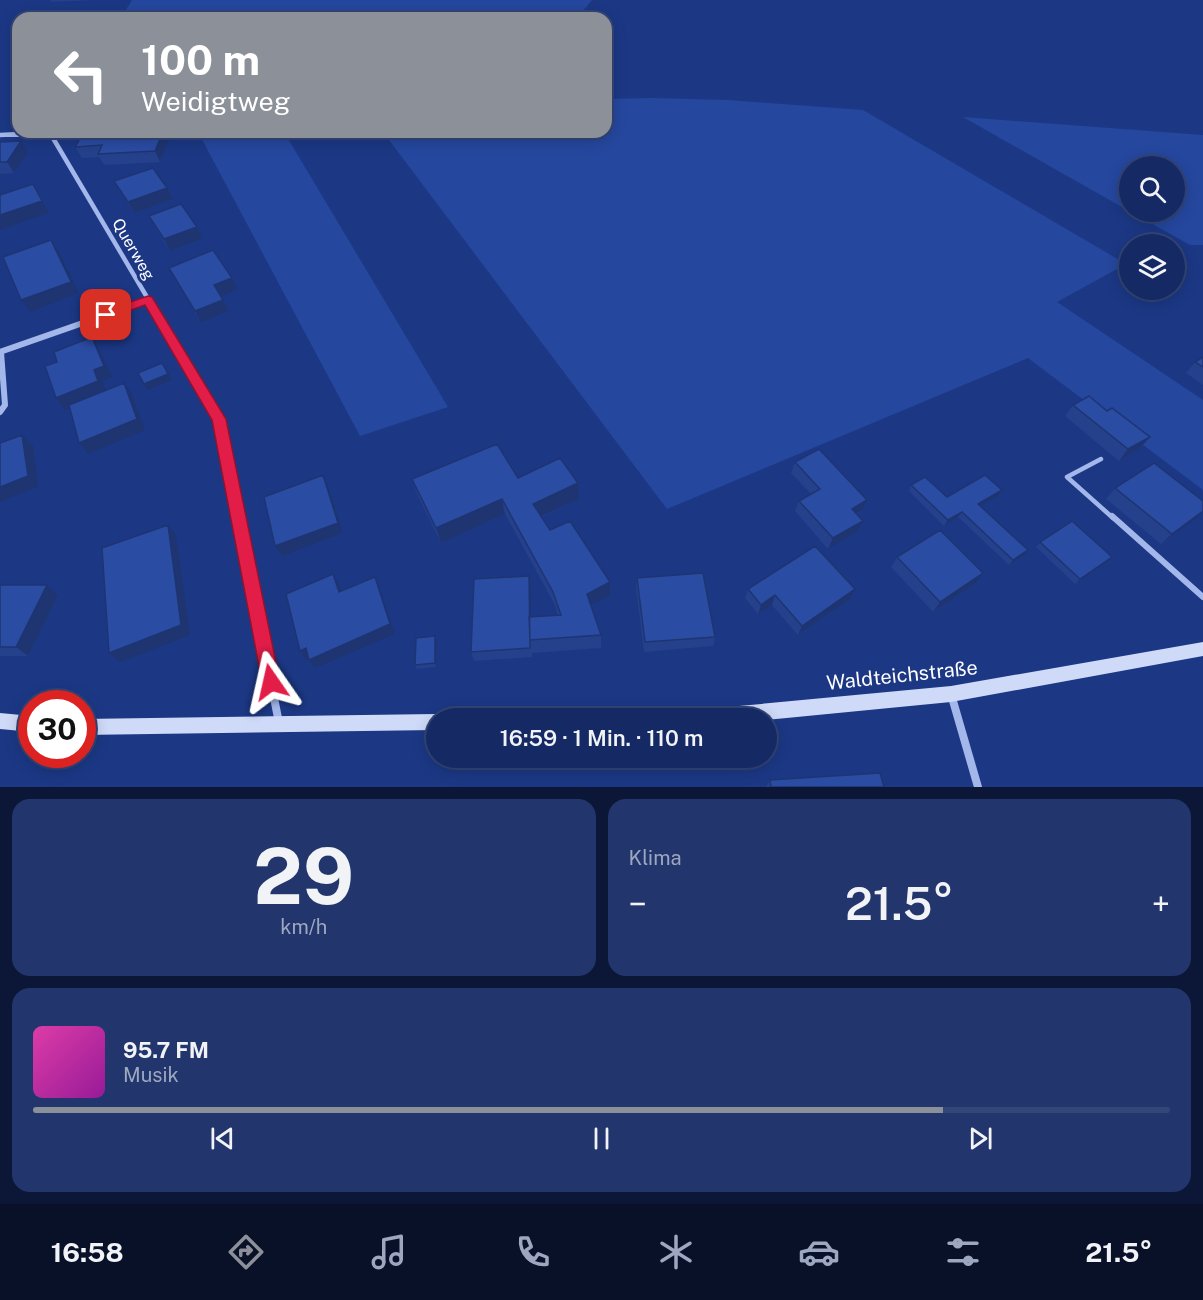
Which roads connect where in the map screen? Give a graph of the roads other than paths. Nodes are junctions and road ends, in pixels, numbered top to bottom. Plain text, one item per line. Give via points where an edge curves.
1 (54, 138) edge
2 (148, 300) junction
3 (1, 352) edge
4 (0, 412) edge
5 (1101, 459) dead end
6 (1203, 597) edge
7 (1203, 649) edge
8 (951, 694) junction
9 (777, 710) edge
10 (0, 721) edge
11 (426, 722) edge
12 (18, 723) edge
13 (279, 725) junction
14 (96, 727) edge
15 (978, 787) edge

1 - 2 street, Querweg
2 - 3 street
2 - 13 street, Querweg via 219,419
3 - 4 street via 4,405
5 - 6 lane via 1067,477
7 - 8 street, Waldteichstraße
8 - 9 street, Waldteichstraße
8 - 15 street
10 - 12 street
11 - 13 street
13 - 14 street

